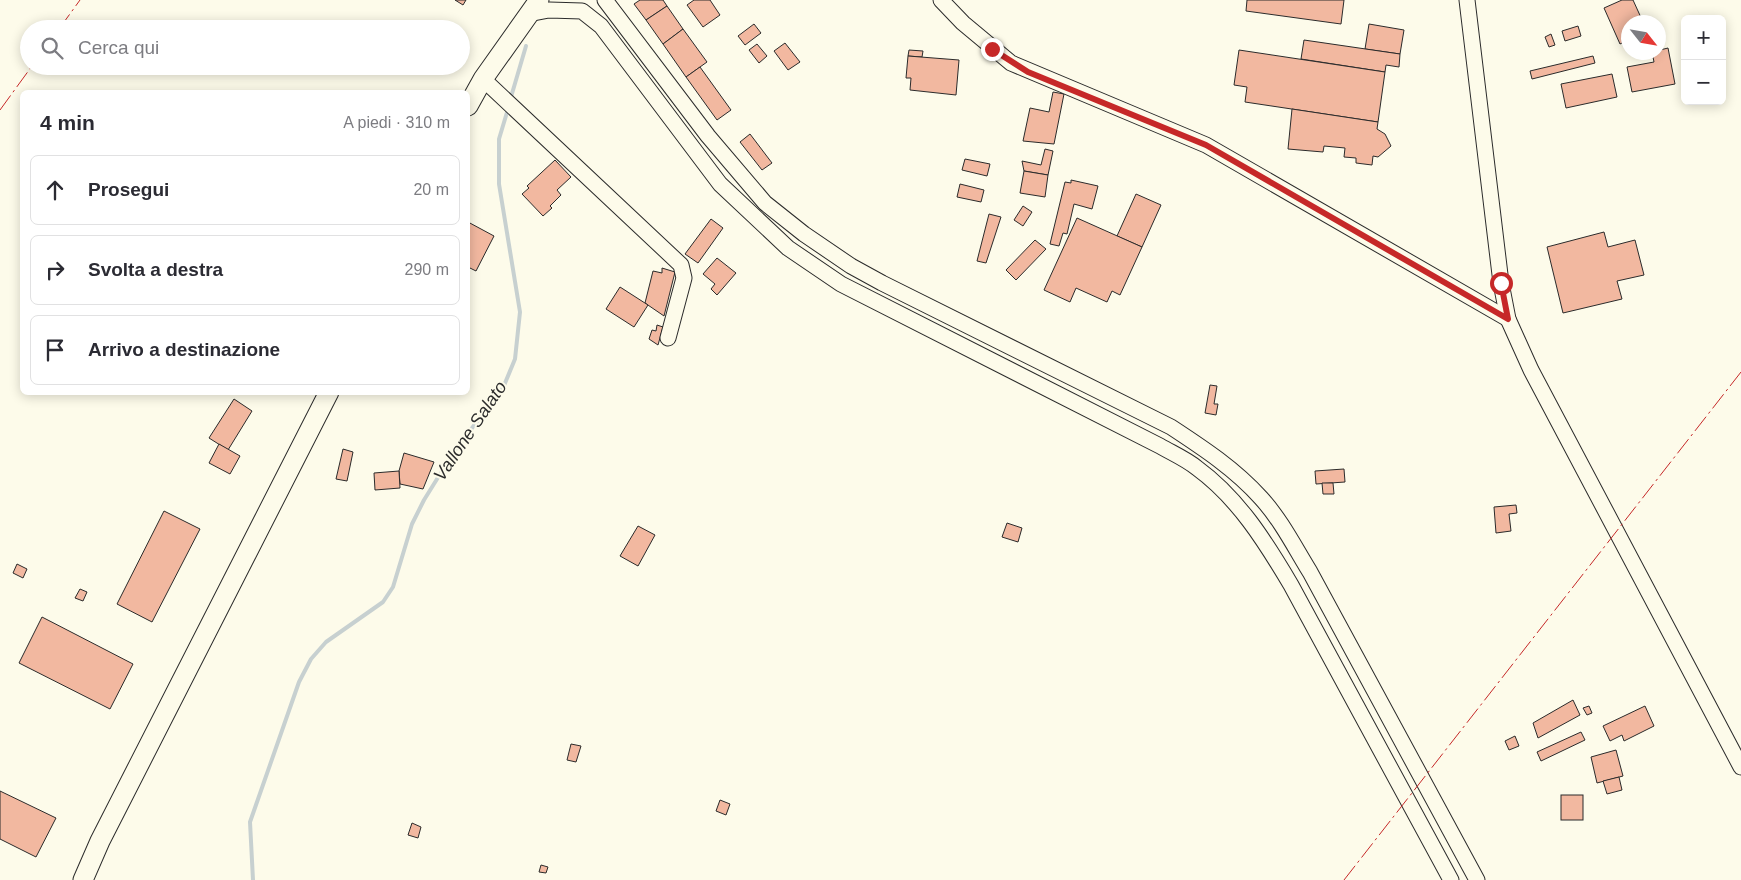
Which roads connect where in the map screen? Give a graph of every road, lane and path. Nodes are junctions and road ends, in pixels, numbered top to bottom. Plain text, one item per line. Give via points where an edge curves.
1 (571, 0) edge
2 (605, 0) edge
3 (941, 0) edge
4 (1467, 0) edge
5 (534, 7) edge
6 (582, 11) junction
7 (482, 79) junction
8 (470, 102) edge
9 (1508, 319) junction
10 (668, 338) dead end
11 (327, 395) edge
12 (1741, 767) edge
13 (83, 880) edge
14 (1451, 880) edge
15 (1477, 880) edge

1 - 6 street
2 - 15 street via 735,170 766,203 804,234 882,283 1171,427 1207,451 1261,498 1310,572
3 - 9 street via 962,23 1011,63 1206,145
4 - 9 street
5 - 6 street
5 - 7 main road
6 - 14 street via 601,26 720,184 788,248 841,284 1160,446 1196,467 1223,489 1263,537 1291,584
7 - 8 main road
7 - 10 street via 681,265 684,278
9 - 12 street via 1531,370
11 - 13 main road

